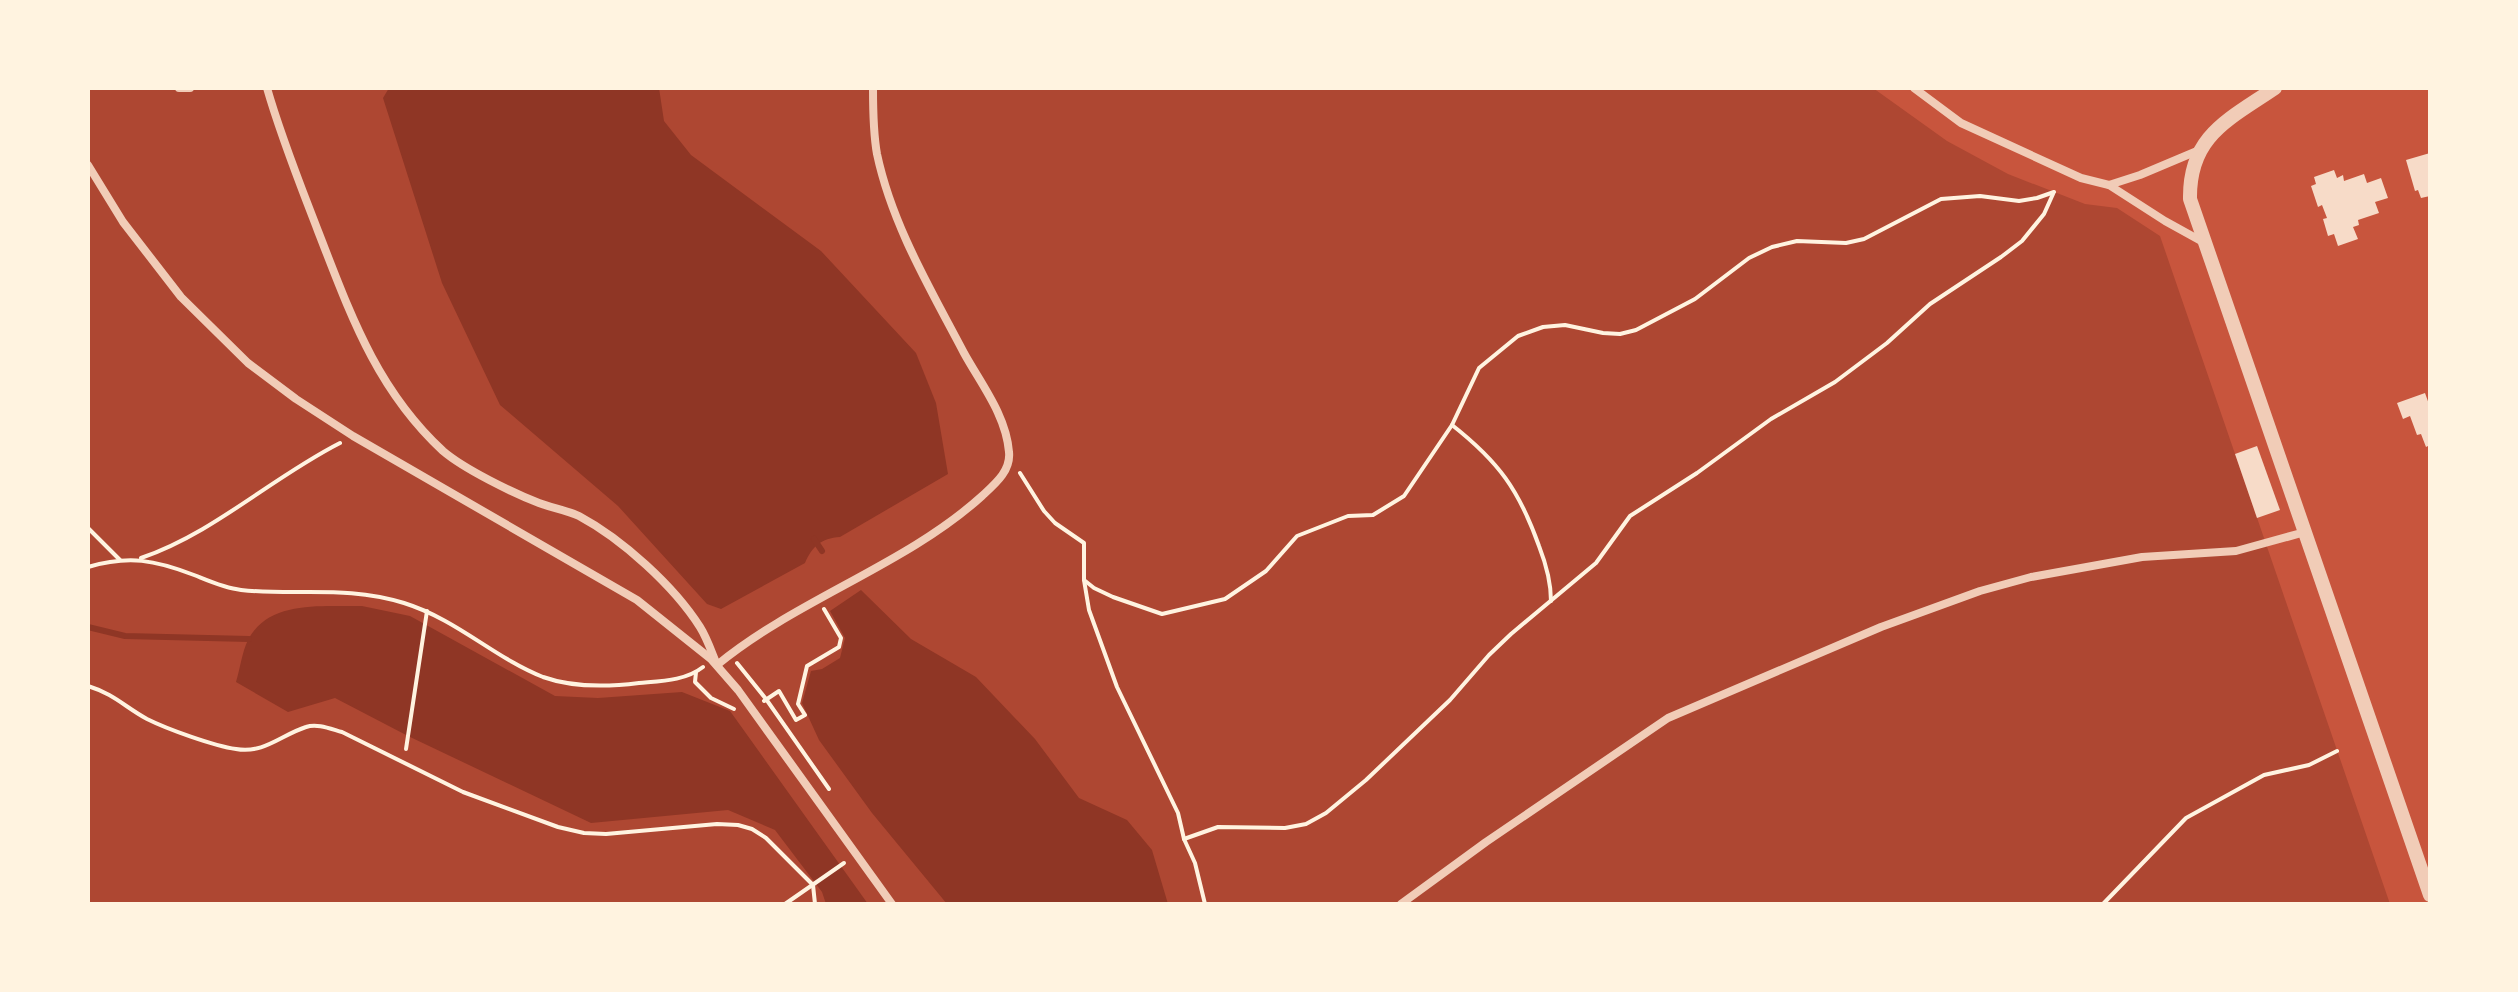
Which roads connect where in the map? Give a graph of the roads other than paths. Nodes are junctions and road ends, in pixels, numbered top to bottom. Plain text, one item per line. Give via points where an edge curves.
1 (179, 88) edge
2 (190, 88) edge
3 (267, 88) edge
4 (873, 88) edge
5 (1914, 88) edge
6 (2275, 88) edge
7 (2197, 151) junction
8 (88, 165) edge
9 (2109, 185) junction
10 (2203, 242) junction
11 (2305, 532) junction
12 (714, 662) junction
13 (2430, 895) edge
14 (892, 904) edge
15 (1401, 904) edge

1 - 2 street
3 - 12 street via 356,329 394,395 446,453 497,484 578,516 621,545 679,600 701,628
4 - 12 street via 876,151 890,197 919,266 995,406 1008,464 980,498 950,520
5 - 9 street via 1961,123 2081,178
6 - 7 street via 2219,128
7 - 9 street
7 - 10 street via 2189,175 2190,199
8 - 12 street via 181,297 271,382 353,436 605,580
9 - 10 street
10 - 11 street
11 - 13 street
11 - 15 street via 2236,551 2118,560 2031,577 1868,633 1668,718
12 - 14 street

